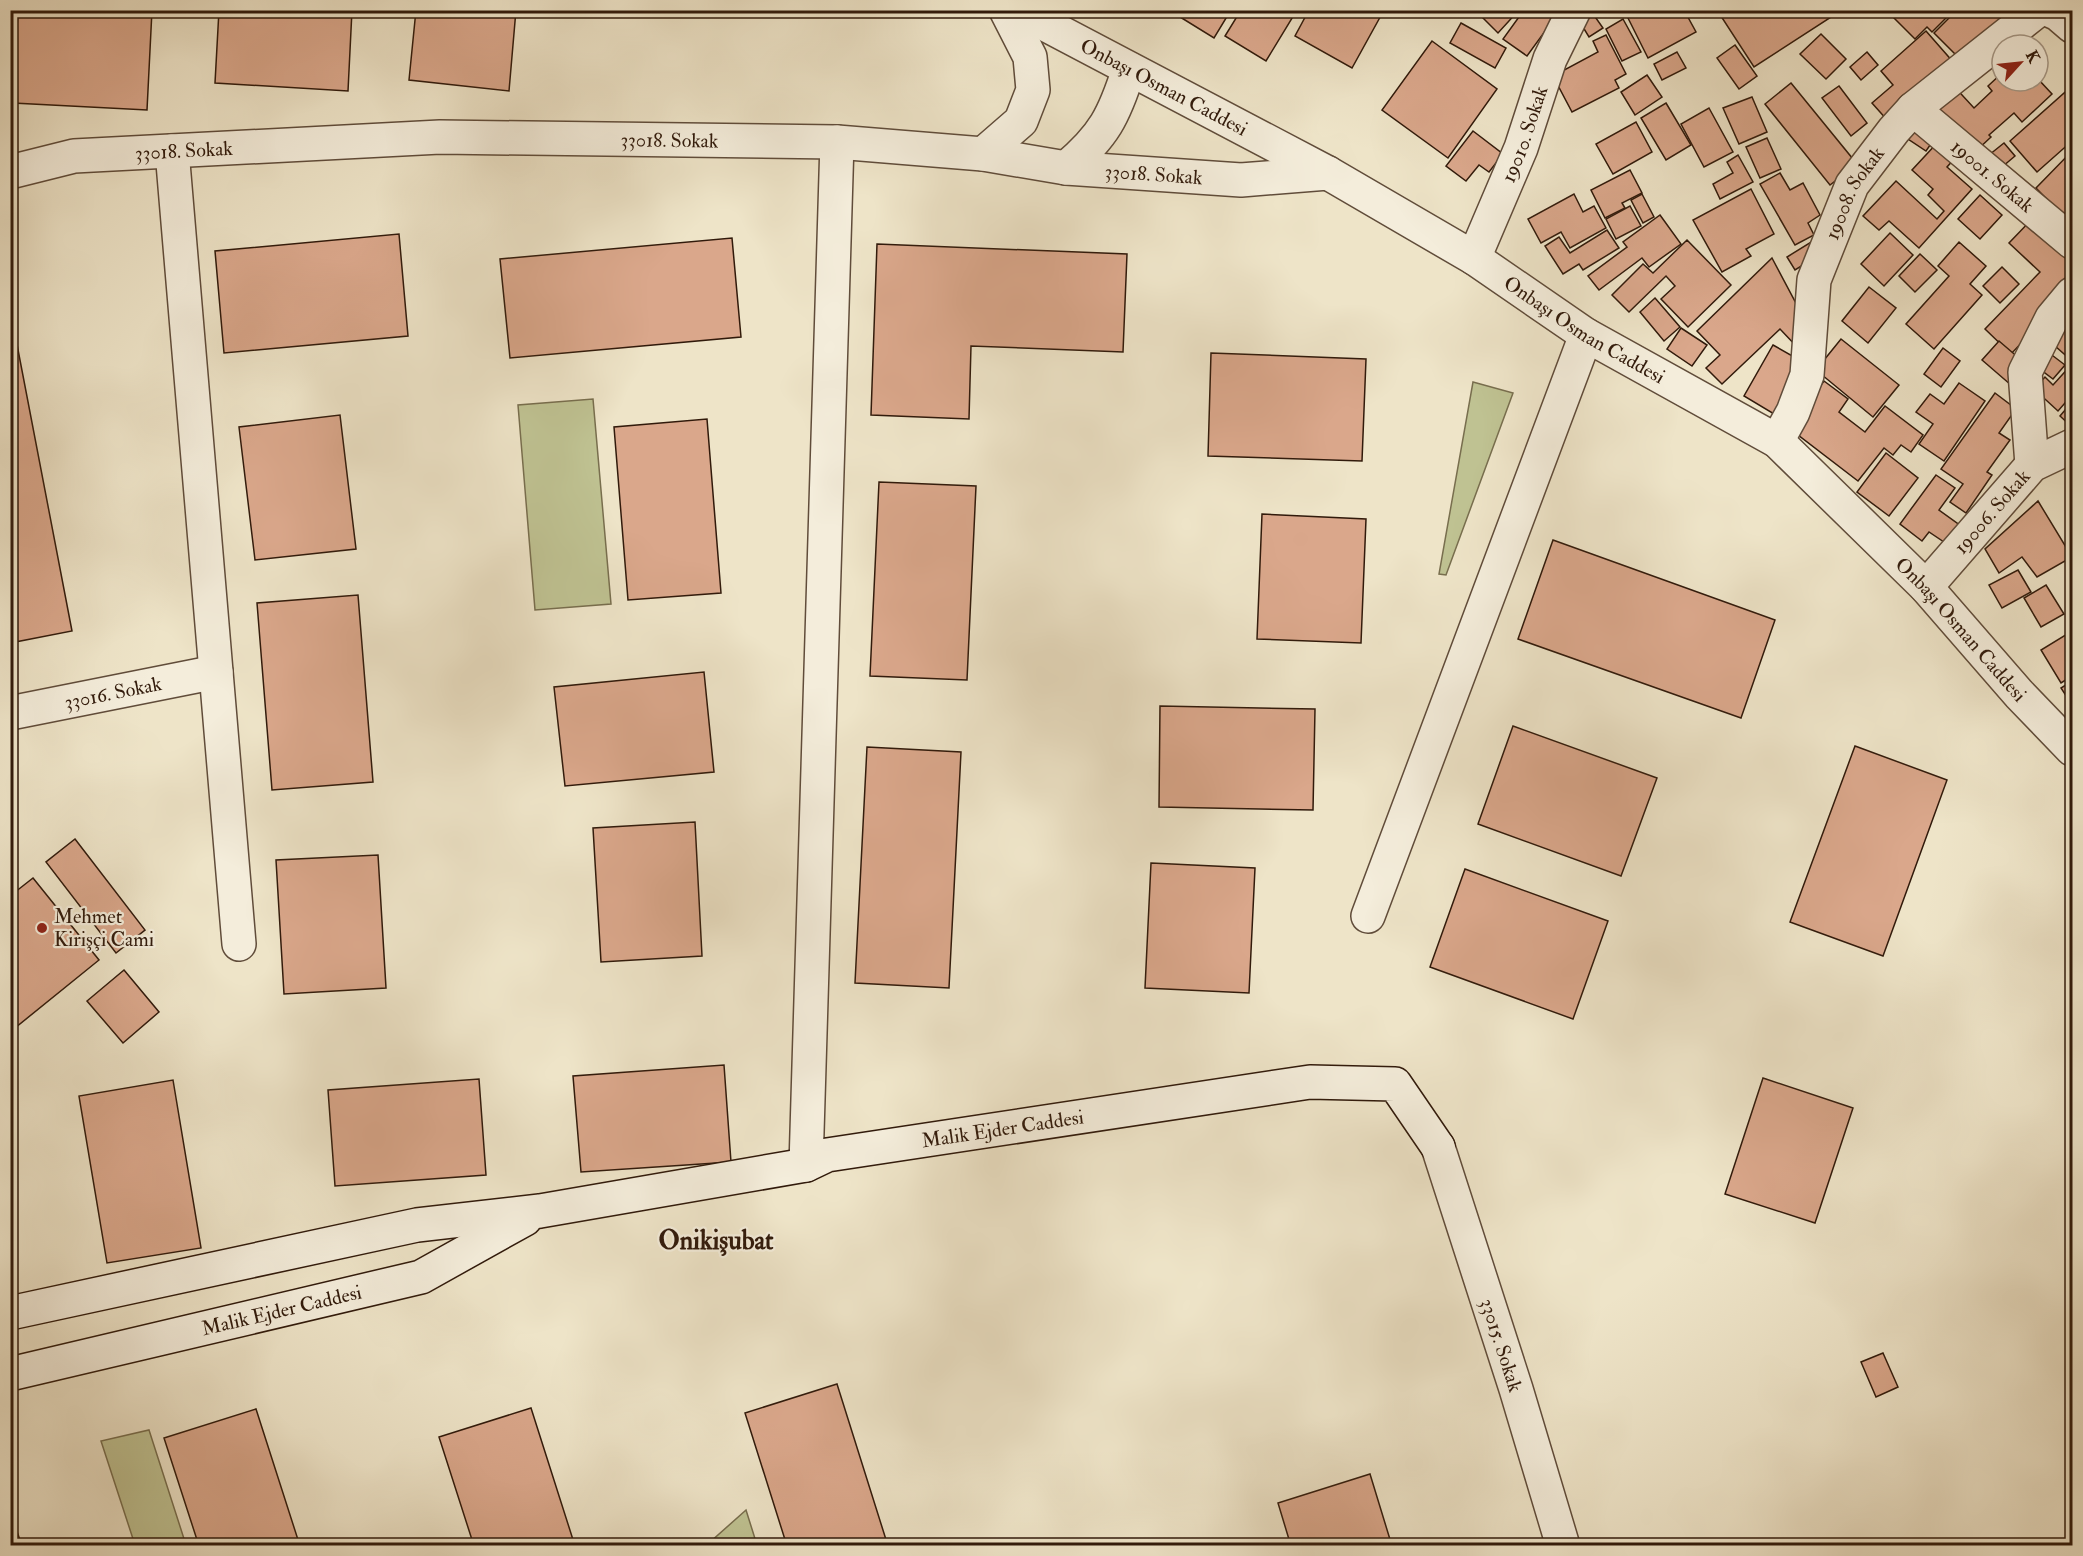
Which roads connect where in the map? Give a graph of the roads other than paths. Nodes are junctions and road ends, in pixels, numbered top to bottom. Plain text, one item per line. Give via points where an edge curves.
1 (1005, 10) edge
2 (1018, 10) edge
3 (1574, 10) edge
4 (2038, 10) edge
5 (2049, 10) edge
6 (2073, 26) edge
7 (1129, 69) junction
8 (1913, 109) junction
9 (837, 142) junction
10 (172, 151) junction
11 (983, 154) junction
12 (1066, 168) junction
13 (10, 172) edge
14 (1328, 172) junction
15 (2073, 242) edge
16 (1474, 258) junction
17 (2073, 294) edge
18 (1586, 335) junction
19 (1777, 441) junction
20 (2073, 446) edge
21 (2032, 465) junction
22 (1926, 587) junction
23 (216, 672) junction
24 (10, 713) edge
25 (2073, 749) edge
26 (1368, 916) dead end
27 (239, 944) dead end
28 (1438, 1147) joint
29 (806, 1165) junction
30 (540, 1211) junction
31 (10, 1313) edge
32 (10, 1374) edge
33 (1563, 1545) edge

1 - 11 street via 1030,57 1033,90 1021,121
2 - 7 street, Onbaşı Osman Caddesi
3 - 16 street, 19010. Sokak via 1550,59 1521,148
4 - 8 street, 19008. Sokak
5 - 6 street
7 - 12 street via 1108,122 1089,148
7 - 14 street, Onbaşı Osman Caddesi
8 - 15 street, 19001. Sokak
8 - 19 street, 19008. Sokak via 1852,185 1814,280 1807,375
9 - 10 street, 33018. Sokak via 440,137
9 - 11 street, 33018. Sokak
9 - 29 street
10 - 13 street, 33018. Sokak via 74,156
10 - 23 street
11 - 12 street, 33018. Sokak
12 - 14 street, 33018. Sokak via 1241,180
14 - 16 street, Onbaşı Osman Caddesi
16 - 18 street, Onbaşı Osman Caddesi
17 - 21 street, 19006. Sokak via 2052,318 2025,372
18 - 19 street, Onbaşı Osman Caddesi
18 - 26 street
19 - 22 street, Onbaşı Osman Caddesi
20 - 21 street
21 - 22 street, 19006. Sokak
22 - 25 street, Onbaşı Osman Caddesi via 2019,694
23 - 24 street, 33016. Sokak
23 - 27 street
28 - 29 street, Malik Ejder Caddesi via 1395,1084 1310,1083 827,1155
28 - 33 street, 33015. Sokak
29 - 30 street, Malik Ejder Caddesi
30 - 31 street, Malik Ejder Caddesi via 417,1225
30 - 32 street, Malik Ejder Caddesi via 421,1277

